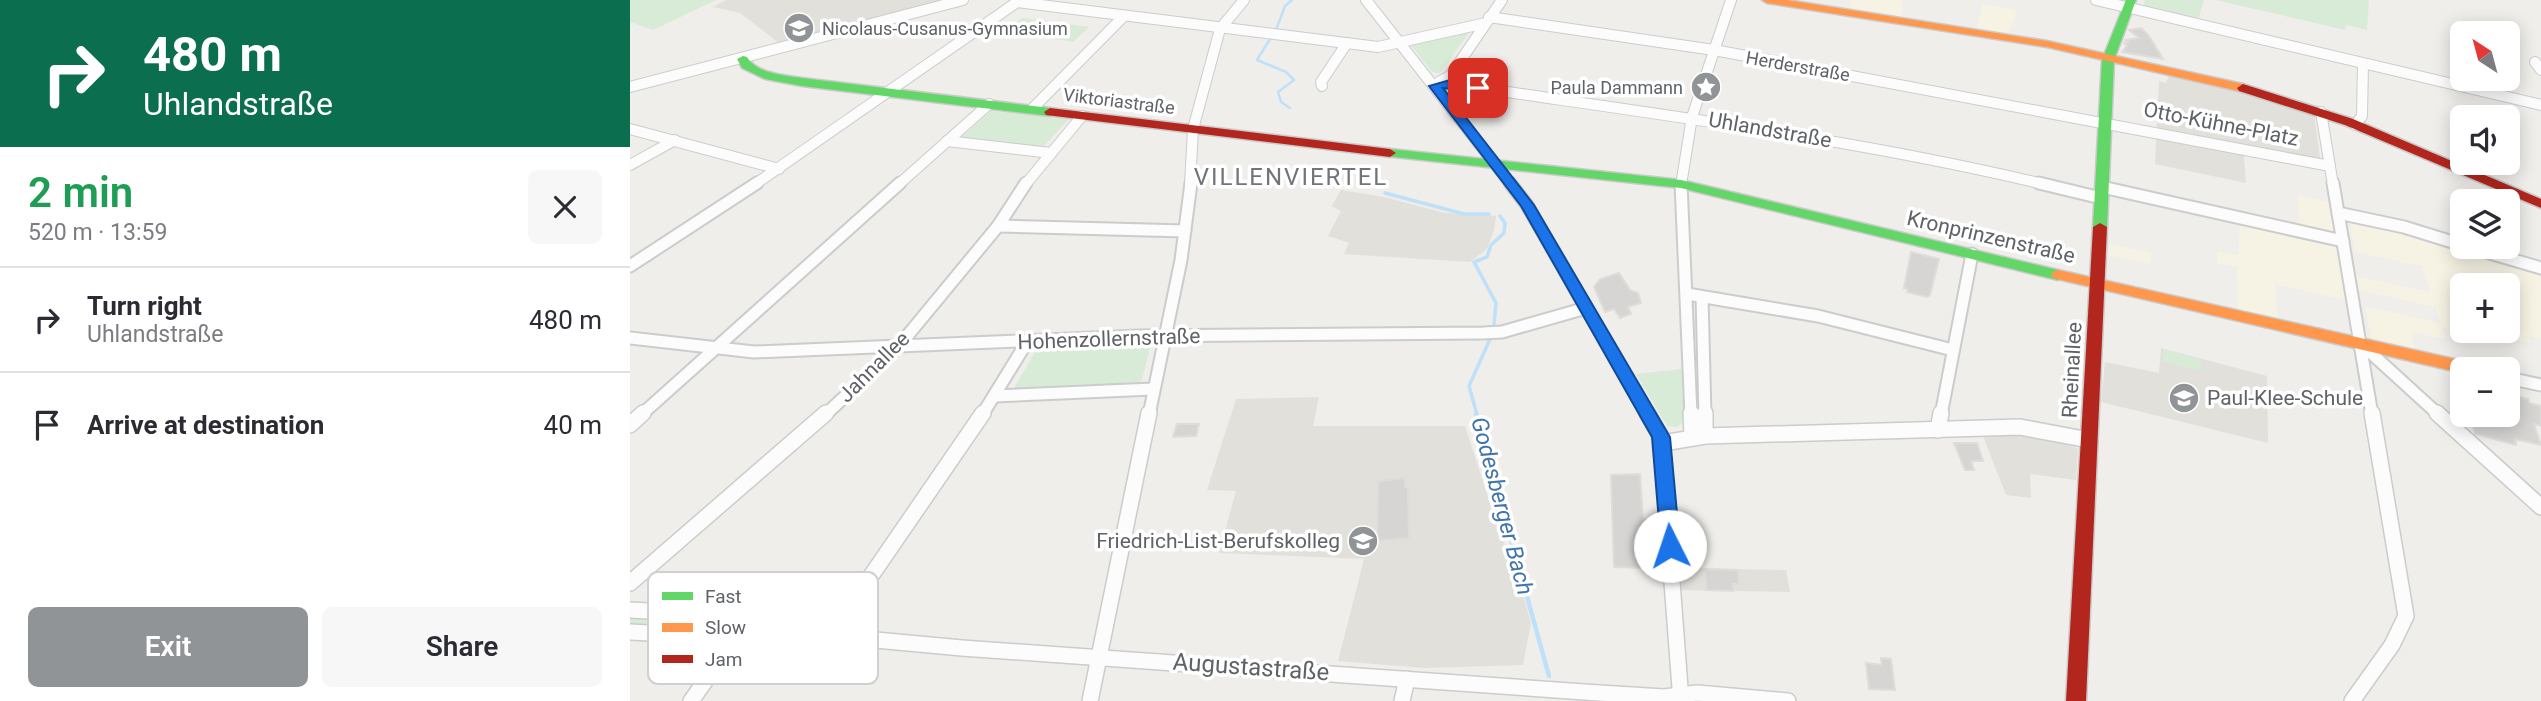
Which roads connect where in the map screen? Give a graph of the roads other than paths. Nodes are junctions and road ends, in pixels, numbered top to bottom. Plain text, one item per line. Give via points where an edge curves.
1 (963, 0) edge
2 (1244, 0) edge
3 (1366, 0) edge
4 (1502, 0) edge
5 (1731, 0) edge
6 (1767, 0) edge
7 (2096, 0) edge
8 (1019, 1) edge
9 (2130, 3) edge
10 (1123, 17) junction
11 (1488, 20) junction
12 (1220, 29) junction
13 (1399, 41) junction
14 (1347, 43) junction
15 (2112, 48) junction
16 (1714, 50) junction
17 (743, 59) junction
18 (2364, 64) junction
19 (1448, 81) junction
20 (1434, 85) junction
21 (1322, 86) dead end
22 (630, 87) edge
23 (887, 92) junction
24 (989, 104) junction
25 (2541, 105) edge
26 (1032, 109) junction
27 (2321, 112) junction
28 (1082, 116) junction
29 (1692, 117) junction
30 (2105, 123) junction
31 (2355, 125) junction
32 (1193, 129) junction
33 (630, 130) edge
34 (676, 141) junction
35 (947, 141) junction
36 (1051, 153) junction
37 (630, 165) edge
38 (1497, 166) junction
39 (2330, 166) junction
40 (779, 169) junction
41 (1681, 184) junction
42 (2101, 192) junction
43 (2541, 204) edge
44 (2338, 213) junction
45 (998, 226) junction
46 (1185, 231) junction
47 (2343, 241) junction
48 (2450, 241) edge
49 (1972, 254) junction
50 (2510, 259) edge
51 (630, 266) edge
52 (2541, 268) edge
53 (2097, 283) junction
54 (1687, 294) junction
55 (1702, 297) junction
56 (1586, 308) junction
57 (1166, 336) junction
58 (630, 338) edge
59 (1027, 342) junction
60 (2360, 344) junction
61 (898, 347) junction
62 (713, 349) junction
63 (1953, 350) junction
64 (1689, 358) junction
65 (1704, 358) junction
66 (2450, 364) edge
67 (2520, 380) edge
68 (2541, 385) edge
69 (1153, 388) junction
70 (995, 396) junction
71 (630, 425) edge
72 (1938, 430) junction
73 (1699, 436) junction
74 (2090, 440) junction
75 (1663, 443) junction
76 (2541, 507) edge
77 (871, 572) edge
78 (630, 583) edge
79 (630, 610) edge
80 (648, 611) edge
81 (630, 632) edge
82 (648, 633) edge
83 (878, 640) edge
84 (1101, 656) junction
85 (1407, 679) junction
86 (703, 684) edge
87 (1680, 699) edge
88 (691, 701) edge
89 (1090, 701) edge
90 (1402, 701) edge
91 (1788, 701) edge
92 (2077, 701) edge
93 (2352, 701) edge

1 - 17 street
2 - 12 street
3 - 13 street
4 - 11 street
5 - 16 street
6 - 15 street, Otto-Kühne-Platz via 2086,50
7 - 9 street
8 - 10 street
8 - 23 street
9 - 15 street, Rheinallee
9 - 18 street
10 - 12 street
10 - 26 street
11 - 13 street
11 - 16 street, Herderstraße
11 - 19 street
12 - 14 street
12 - 32 street
13 - 14 street via 1378,47
13 - 20 street
14 - 21 street
15 - 27 street, Otto-Kühne-Platz
15 - 30 street, Rheinallee
16 - 29 street
16 - 30 street, Herderstraße
17 - 22 street
17 - 23 street, Viktoriastraße via 746,66 782,79
18 - 25 street
18 - 31 street via 2362,116
19 - 20 street, Uhlandstraße
19 - 29 street, Uhlandstraße
20 - 38 street
23 - 24 street, Viktoriastraße
23 - 40 street
24 - 26 street, Viktoriastraße
24 - 35 street
26 - 28 street, Viktoriastraße
27 - 31 street, Otto-Kühne-Platz
27 - 39 street
28 - 32 street, Viktoriastraße
28 - 36 street, Jahnallee
29 - 41 street
29 - 42 street, Uhlandstraße
30 - 39 street, Otto-Kühne-Platz
30 - 42 street, Rheinallee
31 - 43 street, Otto-Kühne-Platz
32 - 38 street, Viktoriastraße
32 - 46 street
33 - 34 street
34 - 37 street
34 - 40 street
35 - 36 street
35 - 62 street
36 - 45 street, Jahnallee
38 - 41 street, Kronprinzenstraße
38 - 56 street via 1527,205
39 - 44 street
40 - 51 street
41 - 49 street, Kronprinzenstraße
41 - 54 street
42 - 47 street, Uhlandstraße
42 - 53 street, Rheinallee
44 - 47 street
44 - 48 street
45 - 46 street
45 - 61 street, Jahnallee
46 - 57 street
47 - 60 street
49 - 53 street, Kronprinzenstraße
49 - 63 street
50 - 52 street
53 - 60 street, Kronprinzenstraße
53 - 74 street, Rheinallee
54 - 55 street
54 - 64 street
55 - 63 street via 1818,316
55 - 65 street
56 - 57 street, Hohenzollernstraße via 1502,332
56 - 75 street
57 - 59 street, Hohenzollernstraße
57 - 69 street
58 - 62 street, Hohenzollernstraße
59 - 61 street, Hohenzollernstraße
59 - 70 street
60 - 66 street, Kronprinzenstraße
60 - 76 street
60 - 93 street via 2406,616 2392,645
61 - 62 street, Hohenzollernstraße
61 - 78 street, Jahnallee
62 - 71 street
63 - 72 street
64 - 65 street
64 - 73 street
65 - 73 street
67 - 68 street
69 - 70 street
69 - 84 street
70 - 77 street
72 - 73 street
72 - 74 street via 2036,428
73 - 75 street
74 - 92 street, Rheinallee
75 - 87 street
79 - 80 street, Augustastraße
81 - 82 street, Augustastraße
83 - 84 street, Augustastraße
84 - 85 street, Augustastraße
84 - 89 street
85 - 87 street, Augustastraße
85 - 90 street
86 - 88 street
87 - 91 street, Augustastraße via 1697,693

